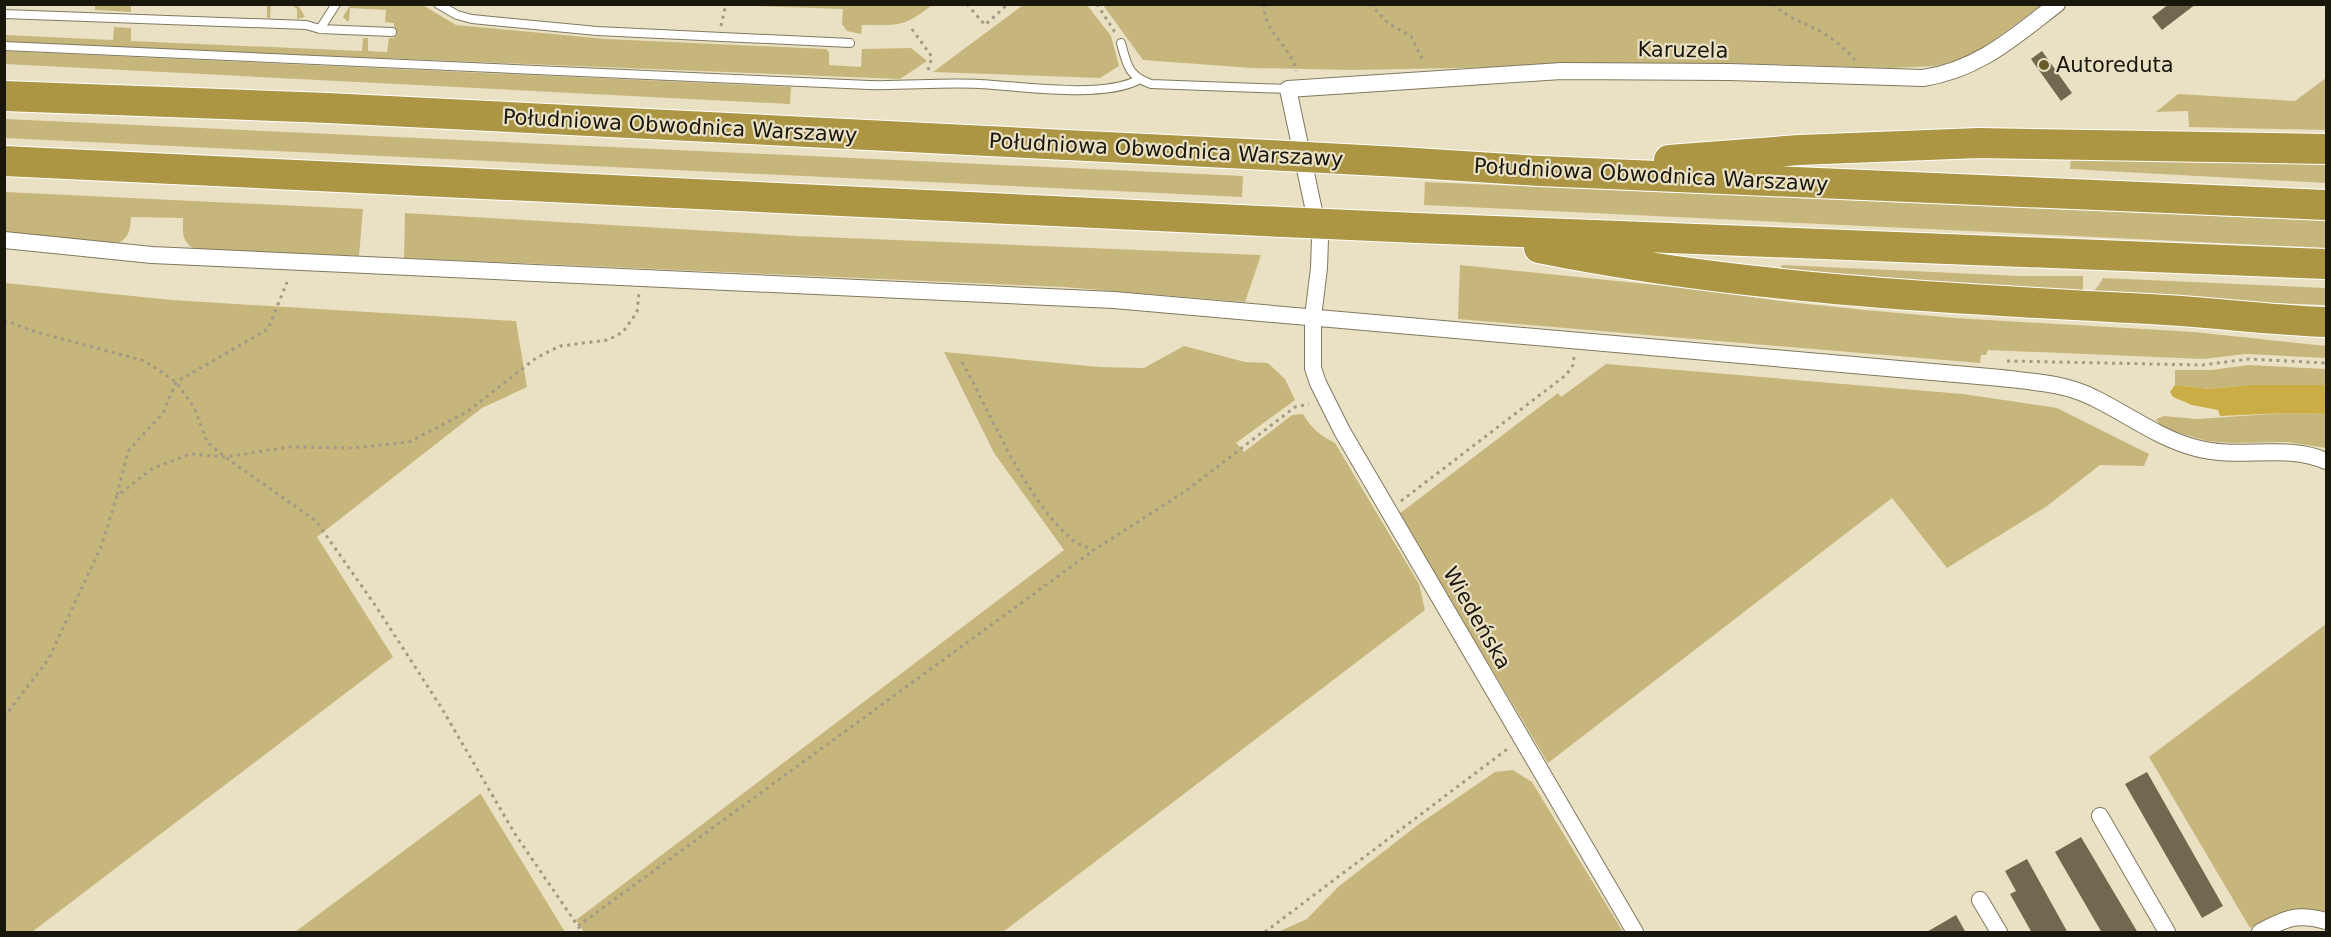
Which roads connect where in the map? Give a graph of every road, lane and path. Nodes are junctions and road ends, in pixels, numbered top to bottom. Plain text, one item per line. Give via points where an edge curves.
1 (336, 4) edge
2 (438, 4) edge
3 (726, 4) edge
4 (967, 4) edge
5 (1008, 4) edge
6 (1097, 4) edge
7 (1264, 4) edge
8 (1370, 4) edge
9 (1773, 4) edge
10 (2057, 4) edge
11 (4, 14) edge
12 (320, 29) junction
13 (912, 29) dead end
14 (393, 32) dead end
15 (713, 37) junction
16 (850, 43) dead end
17 (1121, 43) joint
18 (4, 46) edge
19 (1867, 77) junction
20 (1138, 80) junction
21 (1433, 80) junction
22 (908, 86) junction
23 (1294, 89) junction
24 (4, 96) edge
25 (2326, 149) edge
26 (4, 161) edge
27 (1540, 171) junction
28 (2326, 205) edge
29 (1449, 230) junction
30 (4, 240) edge
31 (2326, 264) edge
32 (640, 276) junction
33 (287, 282) dead end
34 (1313, 317) junction
35 (4, 320) edge
36 (2326, 322) edge
37 (1576, 342) junction
38 (962, 362) dead end
39 (2004, 363) dead end
40 (2326, 363) edge
41 (177, 382) junction
42 (1326, 402) junction
43 (225, 457) junction
44 (2326, 461) edge
45 (117, 496) junction
46 (1388, 511) junction
47 (1094, 550) junction
48 (4, 717) edge
49 (1521, 739) junction
50 (2100, 816) dead end
51 (1980, 900) dead end
52 (2326, 921) edge
53 (578, 926) junction
54 (582, 933) edge
55 (1265, 933) edge
56 (1635, 933) edge
57 (1999, 933) edge
58 (2167, 933) edge
59 (2260, 933) edge

1 - 12 lane
2 - 15 lane via 472,19
3 - 15 path via 724,20
4 - 5 path via 985,25
6 - 17 path
7 - 23 path via 1266,23 1296,67
8 - 21 path via 1389,24 1411,36
9 - 19 path via 1839,43
10 - 19 street, Karuzela via 1970,65 1923,78
11 - 12 lane via 306,25
12 - 14 lane
13 - 22 path via 932,57 929,70
15 - 16 lane
17 - 20 lane
18 - 22 lane
19 - 21 street, Karuzela via 1562,71
20 - 22 lane via 1126,86 1095,89 980,84
20 - 23 lane via 1151,84
21 - 23 street, Karuzela
23 - 34 street, Wiedeńska via 1320,239
24 - 27 highway, Południowa Obwodnica Warszawy, bridge via 328,108
25 - 27 highway via 1978,143 1799,150
26 - 29 highway, bridge
27 - 28 highway, Południowa Obwodnica Warszawy
29 - 31 highway
29 - 36 highway via 1610,262 1771,282
30 - 32 street via 152,255
32 - 34 street via 1058,296
32 - 43 path via 637,312 623,332 608,340 560,346 536,358 467,412 409,442 353,448 289,447
33 - 41 path via 268,329
34 - 37 street
34 - 42 street, Wiedeńska via 1313,368
35 - 41 path via 145,361
37 - 44 street via 2040,382 2093,397 2163,437 2199,449 2220,453 2293,453
37 - 46 path via 1573,365 1566,375
38 - 47 path via 1007,452 1045,509 1071,540
39 - 40 path via 2016,359 2202,365 2249,359
41 - 43 path via 194,407 207,442
41 - 45 path via 163,413 128,451
42 - 46 street, Wiedeńska
42 - 47 path via 1294,407 1187,490
43 - 45 path via 191,454 153,468
43 - 53 path via 316,521 441,707 515,834
45 - 48 path via 101,547 48,660
46 - 49 street, Wiedeńska
47 - 53 path
49 - 55 path
49 - 56 street, Wiedeńska
50 - 58 street
51 - 57 street
52 - 59 street via 2294,916
53 - 54 path

